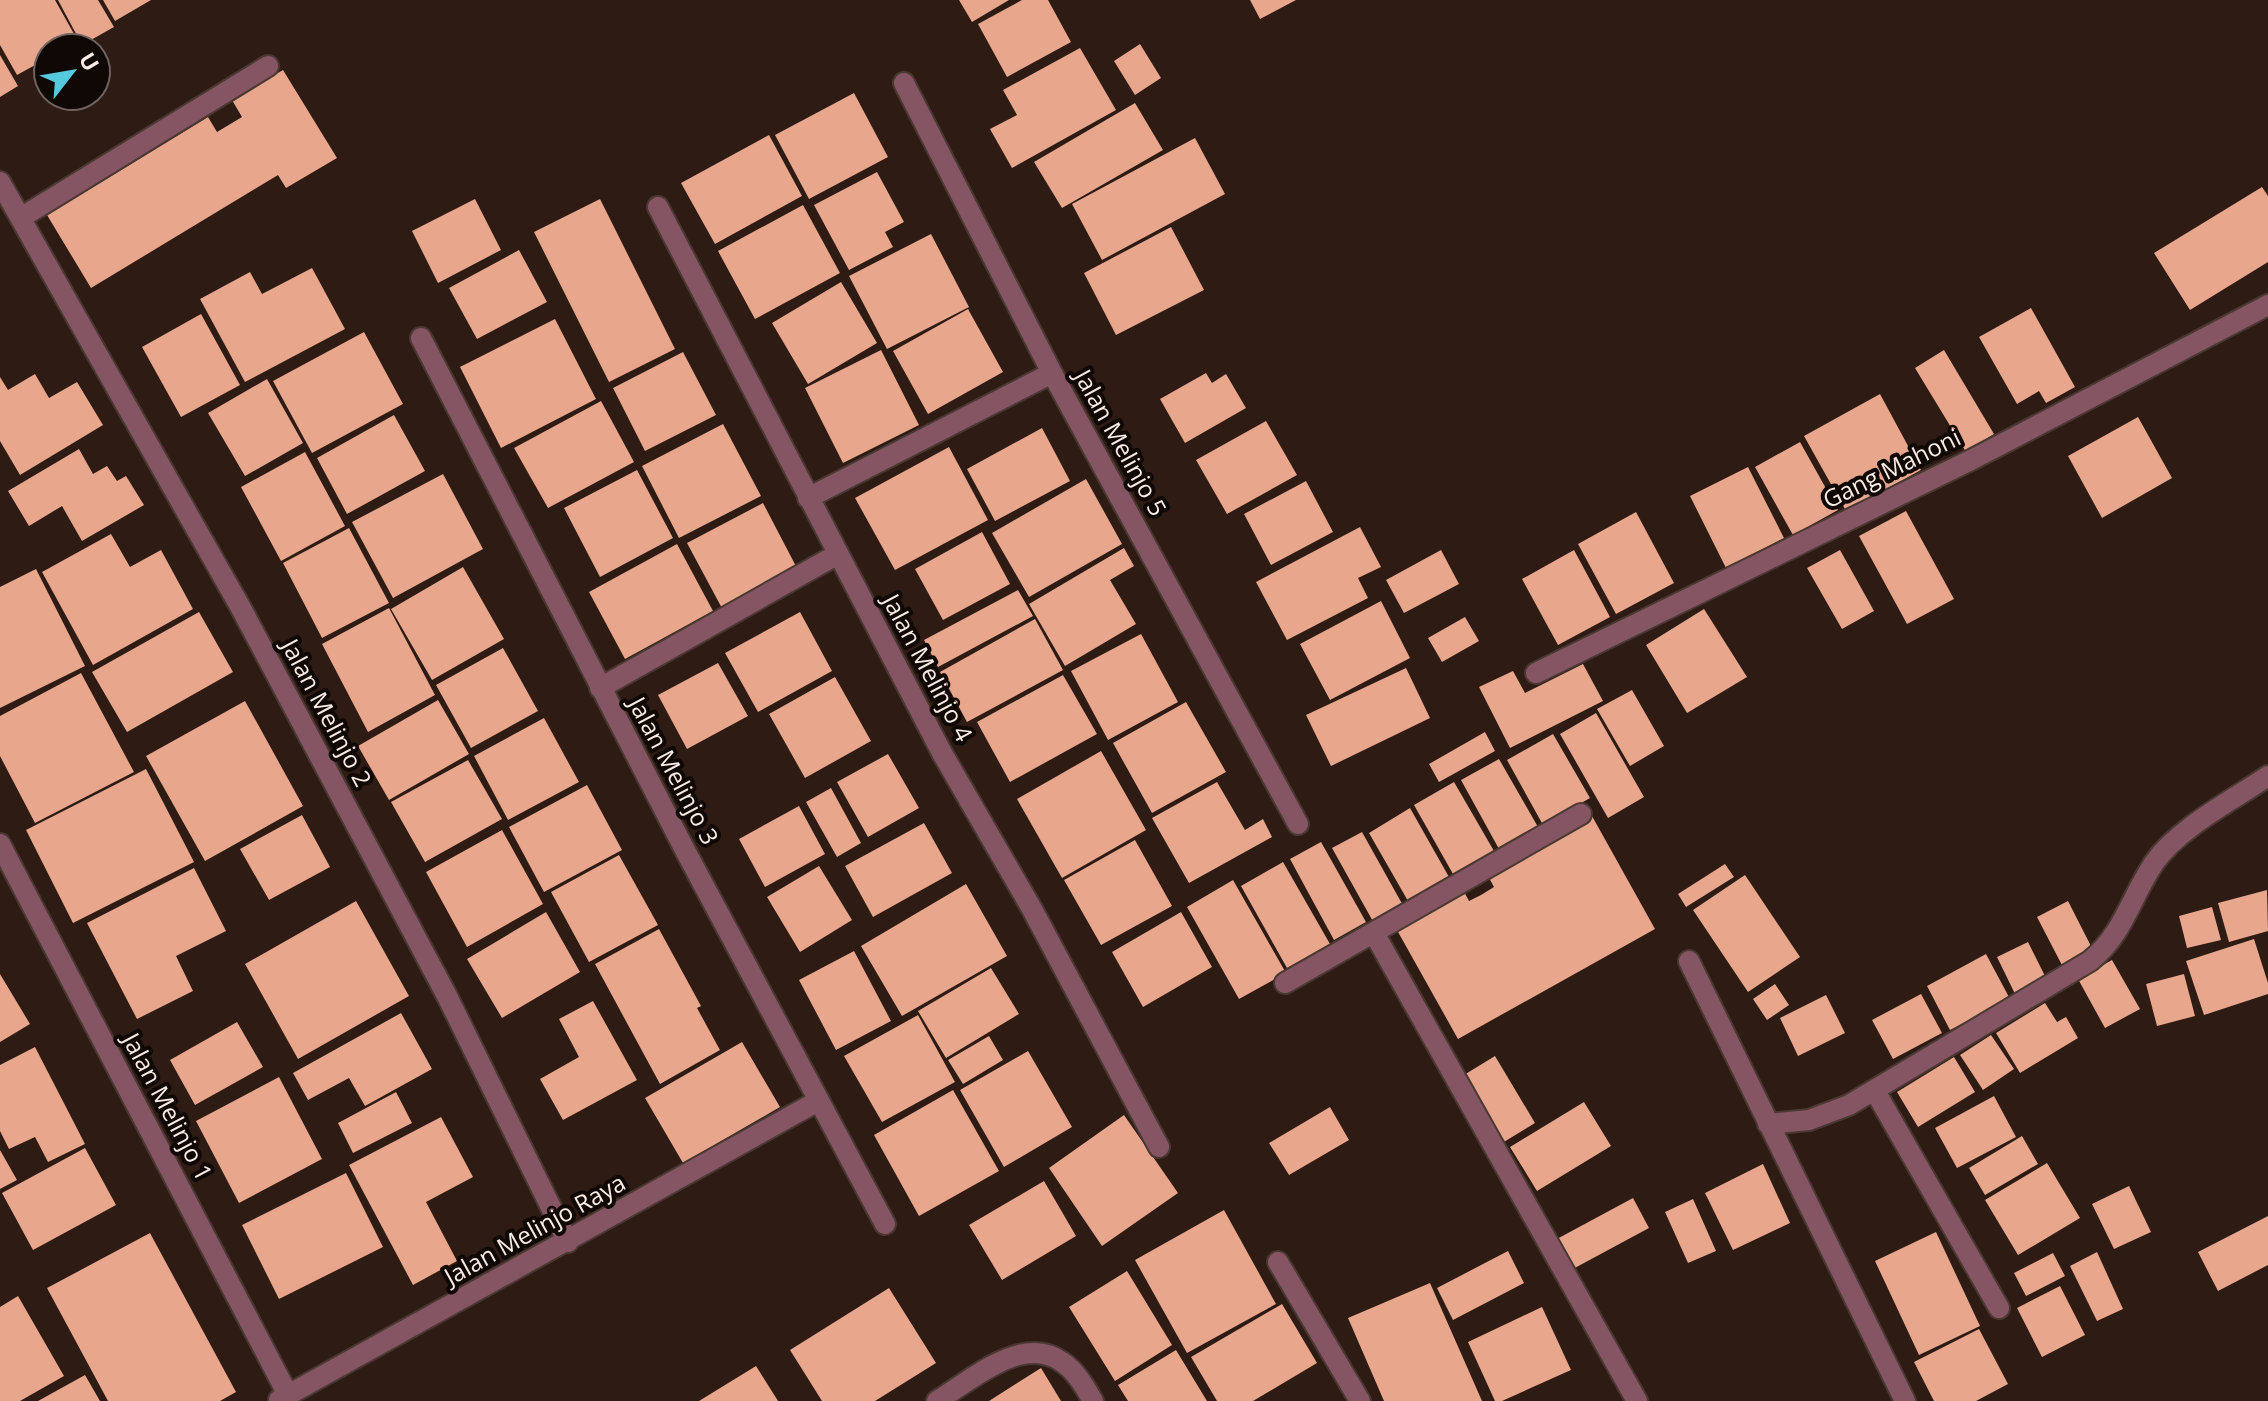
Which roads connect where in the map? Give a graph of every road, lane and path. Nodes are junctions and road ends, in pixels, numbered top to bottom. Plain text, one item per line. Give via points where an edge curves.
1 (268, 66) dead end
2 (904, 83) dead end
3 (0, 182) edge
4 (658, 207) dead end
5 (22, 217) junction
6 (2268, 305) edge
7 (421, 338) dead end
8 (1052, 373) junction
9 (808, 498) junction
10 (838, 554) junction
11 (1536, 673) dead end
12 (600, 688) junction
13 (2268, 776) edge
14 (1581, 814) dead end
15 (1298, 824) dead end
16 (0, 844) edge
17 (1374, 933) junction
18 (1689, 961) dead end
19 (1285, 983) dead end
20 (1875, 1091) junction
21 (818, 1101) junction
22 (1768, 1124) junction
23 (1159, 1147) dead end
24 (885, 1224) dead end
25 (568, 1242) junction
26 (1278, 1262) dead end
27 (1999, 1308) dead end
28 (282, 1398) edge
29 (937, 1401) edge
30 (1093, 1401) edge
31 (1360, 1401) edge
32 (1637, 1401) edge
33 (1905, 1401) edge

1 - 5 street
2 - 8 street, Jalan Melinjo 5
3 - 5 street, Jalan Melinjo 2
4 - 9 street, Jalan Melinjo 4
5 - 25 street, Jalan Melinjo 2 via 271,665 447,996
6 - 11 street, Gang Mahoni via 1973,459
7 - 12 street, Jalan Melinjo 3
8 - 9 street
8 - 15 street, Jalan Melinjo 5
9 - 10 street, Jalan Melinjo 4
10 - 12 street
10 - 23 street, Jalan Melinjo 4
12 - 21 street, Jalan Melinjo 3
13 - 20 street via 2170,845 2149,871 2118,931 2090,961
14 - 17 street
16 - 28 street, Jalan Melinjo 1
17 - 19 street
17 - 32 street
18 - 22 street
20 - 22 street via 1829,1114
20 - 27 street
21 - 24 street, Jalan Melinjo 3
21 - 25 street, Jalan Melinjo Raya
22 - 33 street
25 - 28 street, Jalan Melinjo Raya
26 - 31 street
29 - 30 street via 1005,1360 1042,1352 1062,1361

